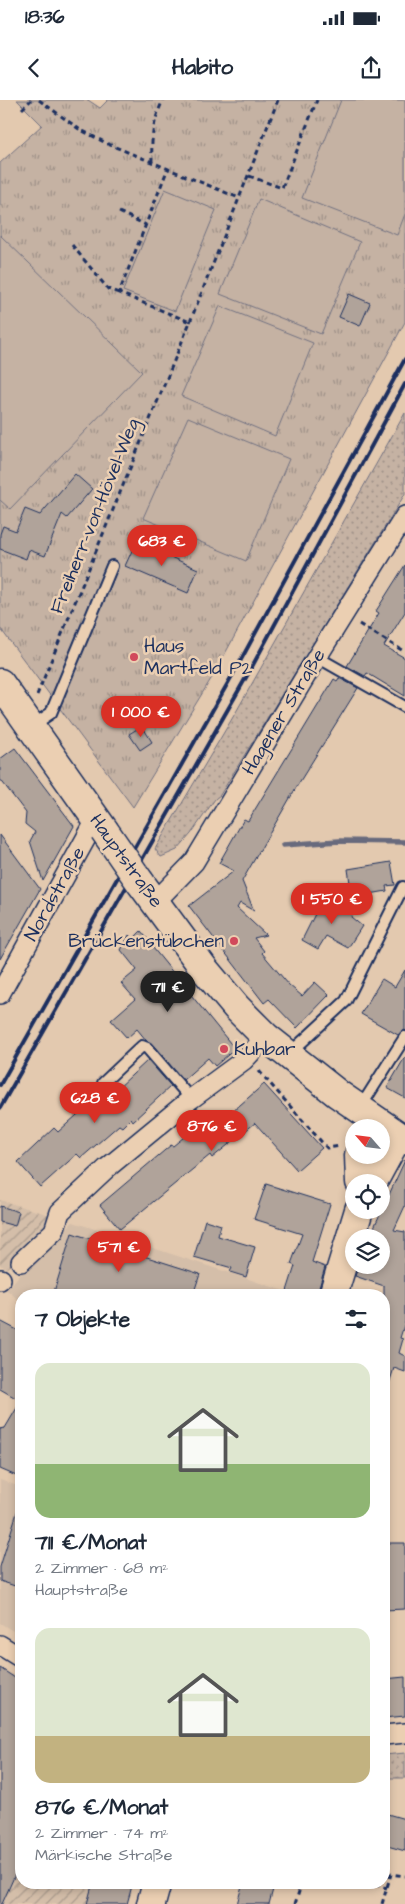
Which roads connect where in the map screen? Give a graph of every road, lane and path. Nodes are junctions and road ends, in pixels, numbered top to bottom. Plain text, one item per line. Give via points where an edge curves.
1 (31, 100) edge
2 (39, 100) edge
3 (164, 100) edge
4 (278, 100) edge
5 (318, 100) edge
6 (22, 109) dead end
7 (152, 162) junction
8 (168, 168) junction
9 (249, 176) junction
10 (239, 198) junction
11 (119, 212) dead end
12 (146, 225) junction
13 (72, 245) dead end
14 (119, 294) junction
15 (190, 322) junction
16 (405, 516) edge
17 (112, 566) dead end
18 (343, 615) junction
19 (405, 652) edge
20 (317, 656) junction
21 (0, 682) edge
22 (405, 707) edge
23 (28, 724) junction
24 (100, 825) junction
25 (403, 887) dead end
26 (147, 892) junction
27 (0, 994) edge
28 (266, 1037) junction
29 (405, 1037) edge
30 (288, 1055) junction
31 (247, 1057) junction
32 (103, 1083) dead end
33 (191, 1099) junction
34 (356, 1119) edge
35 (345, 1120) edge
36 (345, 1132) edge
37 (402, 1138) edge
38 (378, 1174) edge
39 (356, 1219) edge
40 (21, 1262) dead end
41 (335, 1289) edge
42 (0, 1645) edge
43 (15, 1654) edge
44 (405, 1733) edge
45 (390, 1734) edge
46 (405, 1876) edge
47 (390, 1878) edge
48 (155, 1889) edge
49 (300, 1889) edge
50 (387, 1889) edge
51 (151, 1904) edge
52 (296, 1904) edge
53 (382, 1904) edge

1 - 6 path
2 - 7 path via 86,133
3 - 7 path via 154,123
4 - 9 path, Freiherr-von-Hövel-Weg
5 - 9 path via 282,188
7 - 8 path
8 - 10 path
8 - 12 path
9 - 10 path, Freiherr-von-Hövel-Weg
10 - 15 path, Freiherr-von-Hövel-Weg
11 - 12 path
12 - 14 path
13 - 14 path via 108,289
14 - 15 path
15 - 23 path, Freiherr-von-Hövel-Weg
16 - 18 street, Hagener Straße
17 - 23 lane via 51,713
18 - 19 path
18 - 20 street, Hagener Straße
20 - 22 lane
20 - 26 street, Hagener Straße via 194,862
21 - 23 main road, Hauptstraße
23 - 24 main road, Hauptstraße
24 - 26 main road, Hauptstraße, bridge
24 - 27 street, Nordstraße
25 - 30 lane via 346,1000
26 - 28 main road, Hauptstraße via 211,977
28 - 30 main road, Hauptstraße
28 - 31 street
29 - 34 lane
30 - 35 main road, Hauptstraße
31 - 33 street
31 - 36 path via 327,1148
32 - 33 lane via 142,1046
33 - 40 street via 107,1168 60,1212 54,1231
37 - 38 main road
39 - 41 main road
42 - 43 street
44 - 45 street
46 - 47 path via 391,1874
48 - 51 main road
49 - 52 path
50 - 53 path

